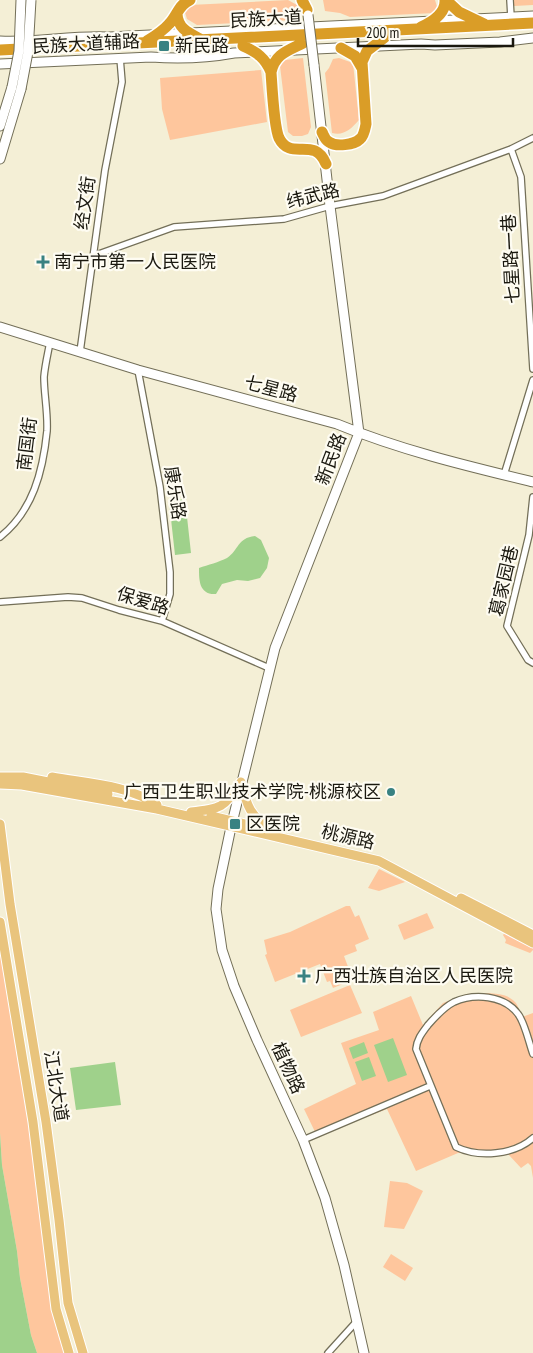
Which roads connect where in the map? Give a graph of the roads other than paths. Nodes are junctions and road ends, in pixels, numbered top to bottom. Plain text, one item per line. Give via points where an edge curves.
1 (22, 0) edge
2 (31, 0) edge
3 (190, 0) edge
4 (445, 0) edge
5 (510, 0) edge
6 (307, 5) edge
7 (177, 14) junction
8 (533, 16) edge
9 (511, 18) junction
10 (471, 20) junction
11 (433, 21) junction
12 (533, 23) edge
13 (487, 26) junction
14 (417, 29) junction
15 (533, 31) edge
16 (190, 34) junction
17 (157, 35) junction
18 (384, 38) junction
19 (533, 38) edge
20 (202, 40) junction
21 (0, 41) edge
22 (303, 42) junction
23 (144, 43) junction
24 (243, 46) junction
25 (371, 46) junction
26 (341, 48) junction
27 (0, 50) edge
28 (288, 50) junction
29 (256, 52) junction
30 (0, 58) edge
31 (120, 58) junction
32 (0, 64) edge
33 (362, 68) junction
34 (271, 72) junction
35 (17, 88) junction
36 (0, 126) edge
37 (322, 129) junction
38 (533, 138) edge
39 (339, 144) junction
40 (304, 149) junction
41 (511, 149) junction
42 (0, 159) edge
43 (326, 164) junction
44 (330, 206) junction
45 (93, 256) junction
46 (0, 327) edge
47 (50, 342) junction
48 (80, 352) junction
49 (533, 369) edge
50 (138, 370) junction
51 (533, 380) edge
52 (359, 433) junction
53 (504, 475) junction
54 (533, 482) edge
55 (533, 497) edge
56 (0, 537) edge
57 (0, 602) edge
58 (162, 621) junction
59 (533, 663) edge
60 (269, 668) junction
61 (0, 771) edge
62 (0, 777) edge
63 (241, 782) junction
64 (0, 784) edge
65 (0, 788) edge
66 (140, 803) junction
67 (157, 807) junction
68 (191, 812) junction
69 (0, 824) edge
70 (232, 824) junction
71 (271, 830) junction
72 (0, 922) edge
73 (533, 935) edge
74 (533, 943) edge
75 (533, 1054) edge
76 (430, 1086) junction
77 (533, 1138) edge
78 (303, 1140) junction
79 (357, 1321) junction
80 (69, 1353) edge
81 (83, 1353) edge
82 (328, 1353) edge
83 (364, 1353) edge

1 - 35 main road, bridge
2 - 35 main road, bridge via 28,52
3 - 7 highway via 180,7
4 - 10 highway
4 - 11 highway via 444,9
5 - 9 street
6 - 37 main road, 新民路, bridge
7 - 16 highway via 180,25
7 - 17 highway
8 - 9 main road, 民族大道辅路
9 - 10 main road, 民族大道辅路
10 - 11 main road, 民族大道辅路
10 - 13 highway
11 - 14 highway
11 - 16 main road, 民族大道辅路
12 - 13 highway, 民族大道
13 - 14 highway, 民族大道
14 - 20 highway, 民族大道
15 - 18 highway, 民族大道
16 - 17 main road, 民族大道辅路
16 - 20 highway
17 - 21 main road, 民族大道辅路
17 - 23 highway
18 - 22 highway, 民族大道
18 - 25 highway
19 - 25 main road, 民族大道辅路
20 - 23 highway, 民族大道
22 - 24 highway, 民族大道
22 - 28 highway
23 - 27 highway, 民族大道
24 - 29 highway
24 - 30 highway, 民族大道
25 - 26 main road, 民族大道辅路
25 - 33 highway via 364,55
26 - 28 main road, 民族大道辅路
26 - 33 highway via 355,56
28 - 29 main road, 民族大道辅路
28 - 34 highway via 275,60
29 - 31 main road, 民族大道辅路 via 178,58
29 - 34 highway via 264,58
31 - 32 main road, 民族大道辅路
31 - 45 street, 经文街 via 122,82
33 - 39 highway via 365,132 360,139
34 - 40 highway via 279,138 286,147
35 - 36 main road
35 - 42 main road
37 - 39 highway via 328,142
37 - 40 highway via 317,140
37 - 43 main road, 新民路
38 - 41 street, 纬武路
39 - 43 highway via 328,152
40 - 43 highway via 320,153
41 - 44 street, 纬武路 via 383,196
41 - 49 street, 七星路一巷 via 521,177
43 - 44 main road, 新民路
44 - 45 street, 纬武路 via 284,219 174,227
44 - 52 main road, 新民路
45 - 48 street, 经文街
46 - 47 main road, 七星路
47 - 48 main road, 七星路
47 - 56 street, 南国街 via 44,375 47,430 39,477 27,508
48 - 50 main road, 七星路
50 - 52 main road, 七星路 via 337,424
50 - 58 street, 康乐路 via 160,486 170,572 170,594
51 - 53 street
52 - 53 main road, 七星路
52 - 60 main road, 新民路
53 - 54 main road, 七星路
55 - 59 street, 葛家园巷 via 529,535 507,626
57 - 58 street, 保爱路 via 82,598
58 - 60 street, 保爱路
60 - 63 main road, 新民路
61 - 67 main road via 30,773 132,792 146,797
62 - 66 main road via 23,777
63 - 68 main road via 226,804
63 - 70 main road, 新民路
63 - 71 main road via 251,812 257,821
64 - 66 main road
65 - 67 main road via 119,808 140,810
66 - 67 main road, 桃源路
67 - 68 main road, 桃源路
67 - 70 main road, 桃源路
68 - 70 main road, 桃源路
69 - 81 main road, 江北大道 via 46,1122 68,1303
70 - 71 main road, 桃源路
70 - 74 main road, 桃源路 via 379,861
70 - 78 main road, 植物路 via 216,909 222,950 257,1040
71 - 73 main road, 桃源路 via 380,858
72 - 80 main road, 江北大道 via 33,1122 56,1309
75 - 76 street via 519,1015 511,1007 499,1000 469,997 444,1009 416,1042
76 - 77 street via 456,1147 496,1153 515,1149
76 - 78 street
78 - 79 main road, 植物路 via 325,1198
79 - 82 street
79 - 83 main road, 植物路

